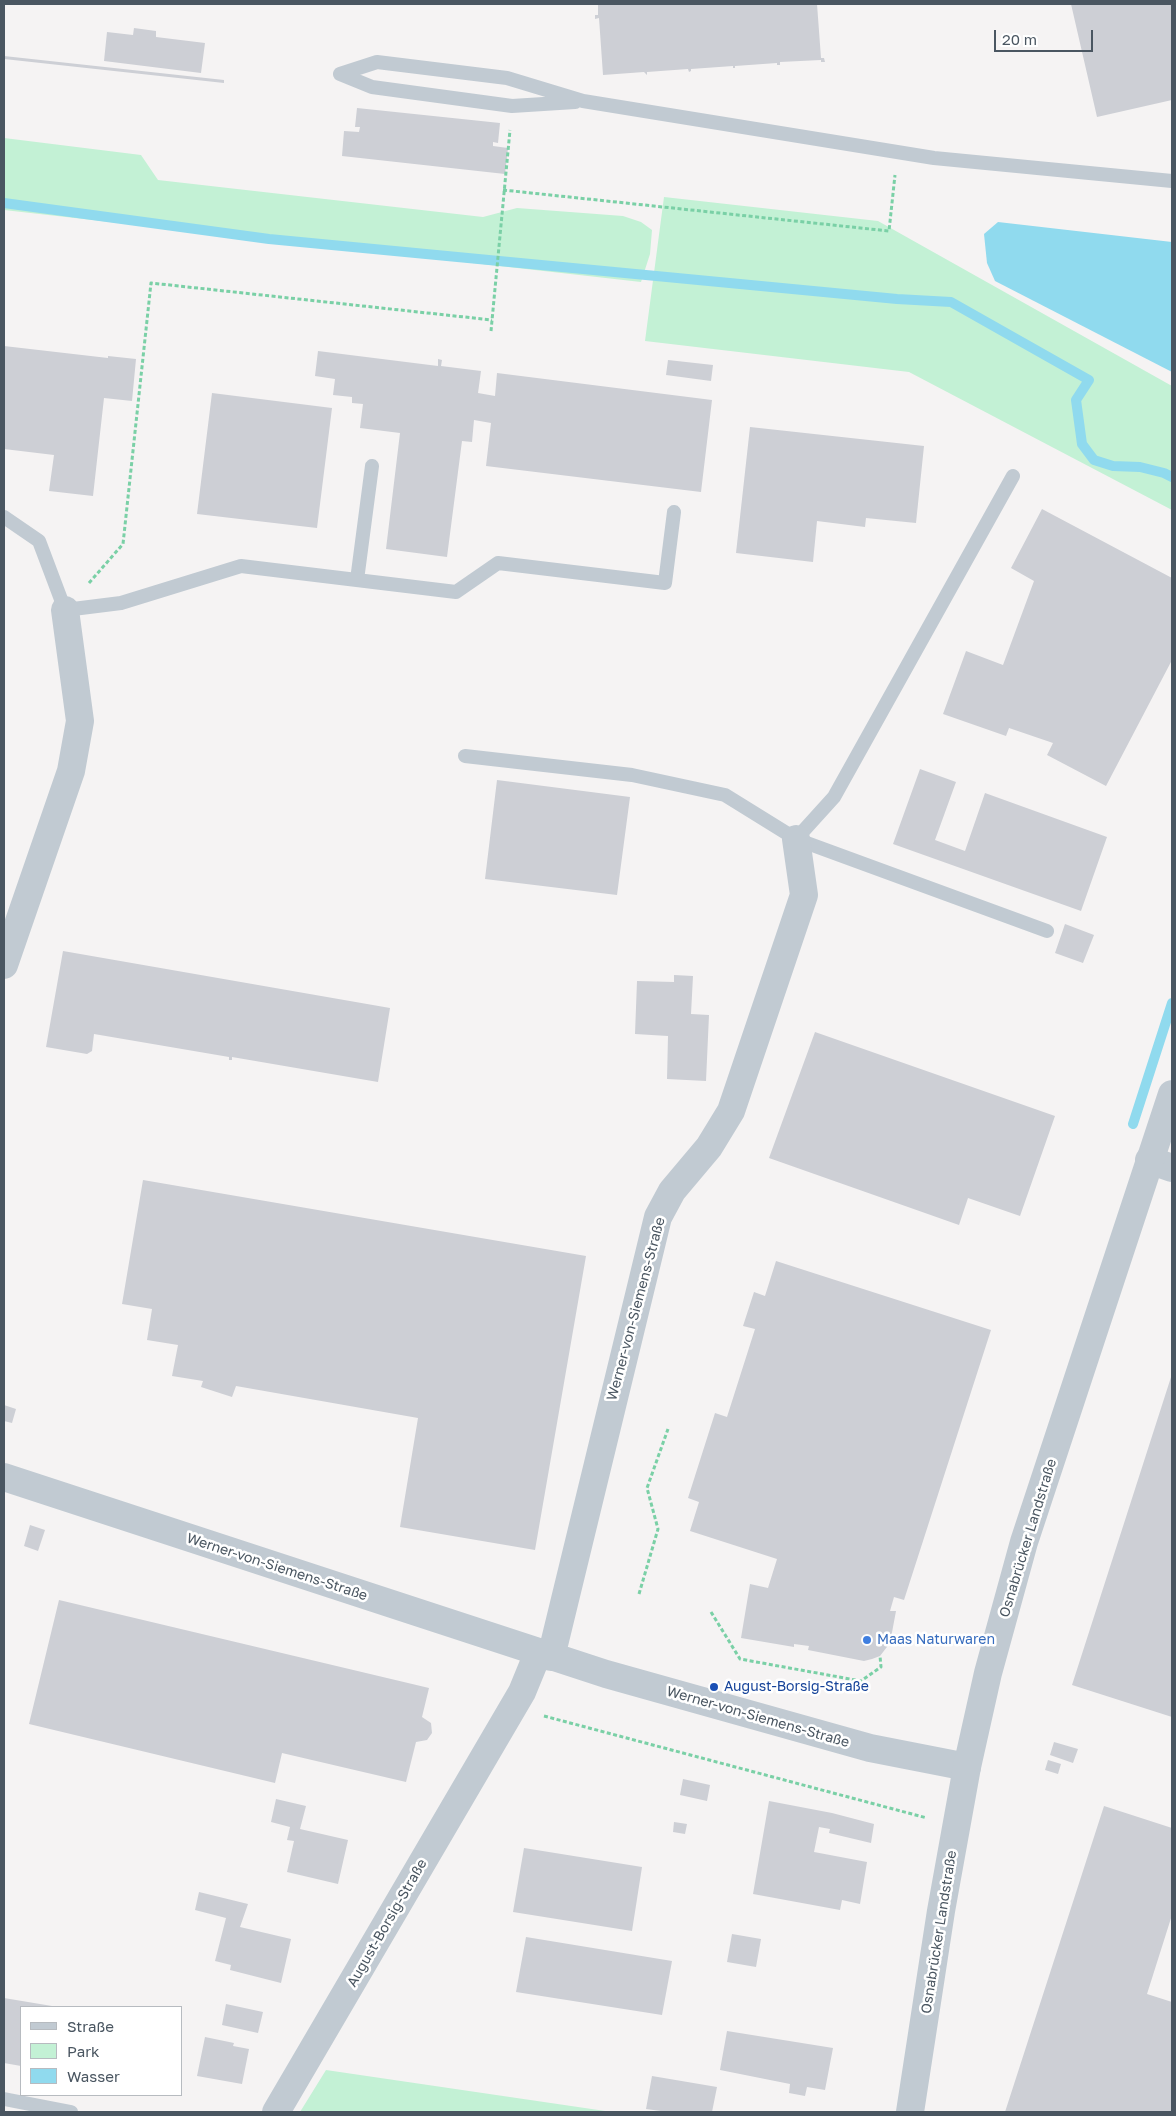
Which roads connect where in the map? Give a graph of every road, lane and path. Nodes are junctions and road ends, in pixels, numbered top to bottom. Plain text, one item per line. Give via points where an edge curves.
1 (583, 101) junction
2 (512, 106) junction
3 (898, 152) junction
4 (1172, 181) edge
5 (503, 190) junction
6 (492, 320) junction
7 (491, 331) dead end
8 (372, 466) dead end
9 (1013, 476) dead end
10 (674, 512) dead end
11 (4, 517) edge
12 (357, 580) junction
13 (65, 610) junction
14 (465, 756) dead end
15 (796, 839) junction
16 (1047, 932) dead end
17 (4, 965) edge
18 (1172, 1094) edge
19 (1161, 1164) edge
20 (668, 1429) dead end
21 (4, 1477) edge
22 (640, 1594) dead end
23 (710, 1612) dead end
24 (544, 1655) junction
25 (880, 1656) dead end
26 (513, 1708) junction
27 (968, 1767) junction
28 (957, 1826) junction
29 (4, 2099) edge
30 (71, 2112) edge
31 (276, 2112) edge
32 (910, 2112) edge

1 - 2 lane
1 - 2 lane via 507,78 377,62 340,74 372,87
1 - 3 lane
2 - 5 path
3 - 4 lane
3 - 5 path via 889,232
5 - 6 path
6 - 7 path
6 - 13 path via 151,284 123,544
8 - 12 lane
9 - 15 lane via 834,797
10 - 12 lane via 665,582 498,563 456,592
11 - 13 lane via 38,541
12 - 13 lane via 241,566 121,603
13 - 17 street via 80,722 71,771
14 - 15 lane via 632,775 725,795
15 - 16 lane
15 - 24 street, Werner-von-Siemens-Straße via 804,895 731,1110 709,1147 672,1191 658,1217
18 - 19 street, Osnabrücker Landstraße
19 - 27 street, Osnabrücker Landstraße via 1024,1542 988,1672
20 - 22 path via 647,1488 658,1529
21 - 24 street, Werner-von-Siemens-Straße
23 - 25 path via 740,1659 861,1681 881,1667
24 - 26 street, August-Borsig-Straße
24 - 27 street, Werner-von-Siemens-Straße via 870,1748
26 - 28 path
26 - 31 street, August-Borsig-Straße
27 - 28 street, Osnabrücker Landstraße
28 - 32 street, Osnabrücker Landstraße
29 - 30 lane

